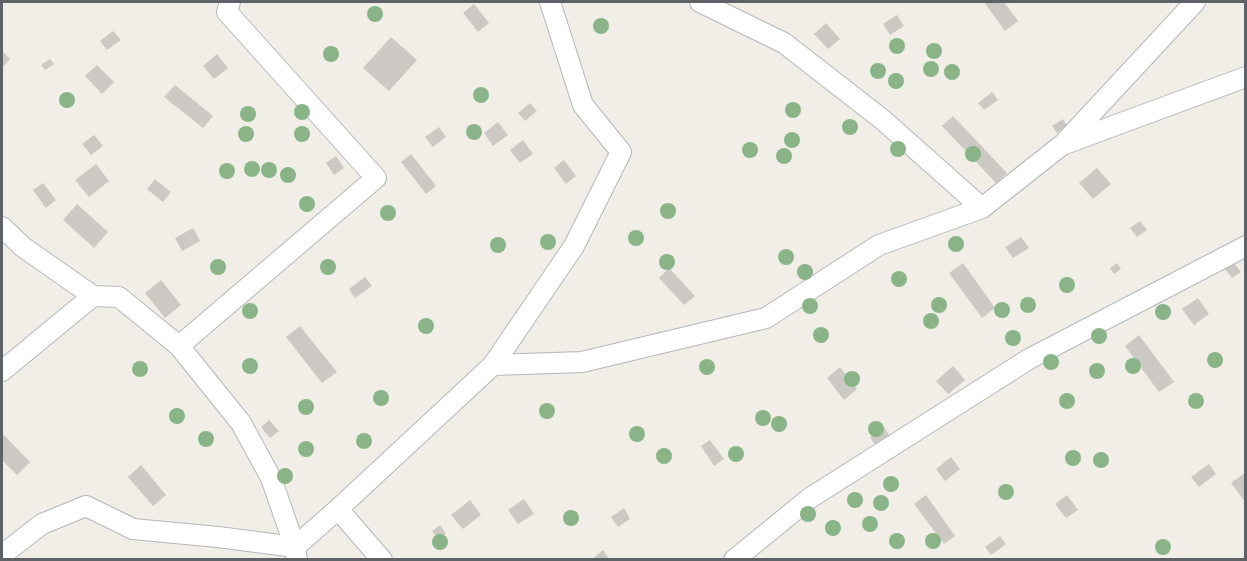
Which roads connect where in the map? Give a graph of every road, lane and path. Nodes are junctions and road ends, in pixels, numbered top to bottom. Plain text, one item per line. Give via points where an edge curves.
1 (230, 2) edge
2 (550, 2) edge
3 (700, 2) edge
4 (1195, 2) edge
5 (1245, 77) edge
6 (1062, 145) junction
7 (982, 208) junction
8 (2, 227) edge
9 (1245, 246) edge
10 (93, 296) junction
11 (179, 346) junction
12 (494, 365) junction
13 (2, 371) edge
14 (338, 509) junction
15 (296, 553) edge
16 (2, 555) edge
17 (382, 560) edge
18 (734, 560) edge

1 - 11 street via 227,12 376,178
2 - 12 street via 583,105 621,152 574,246
3 - 7 street via 784,43 882,120
4 - 6 street
5 - 6 street
6 - 7 street
7 - 12 street via 879,245 766,318 582,362
8 - 10 street via 23,247
9 - 18 street via 1029,359 810,498
10 - 11 street via 119,297
10 - 13 street
11 - 15 street via 241,423 271,478
12 - 14 street
14 - 15 street
14 - 17 street
15 - 16 street via 218,537 133,530 86,506 42,524

